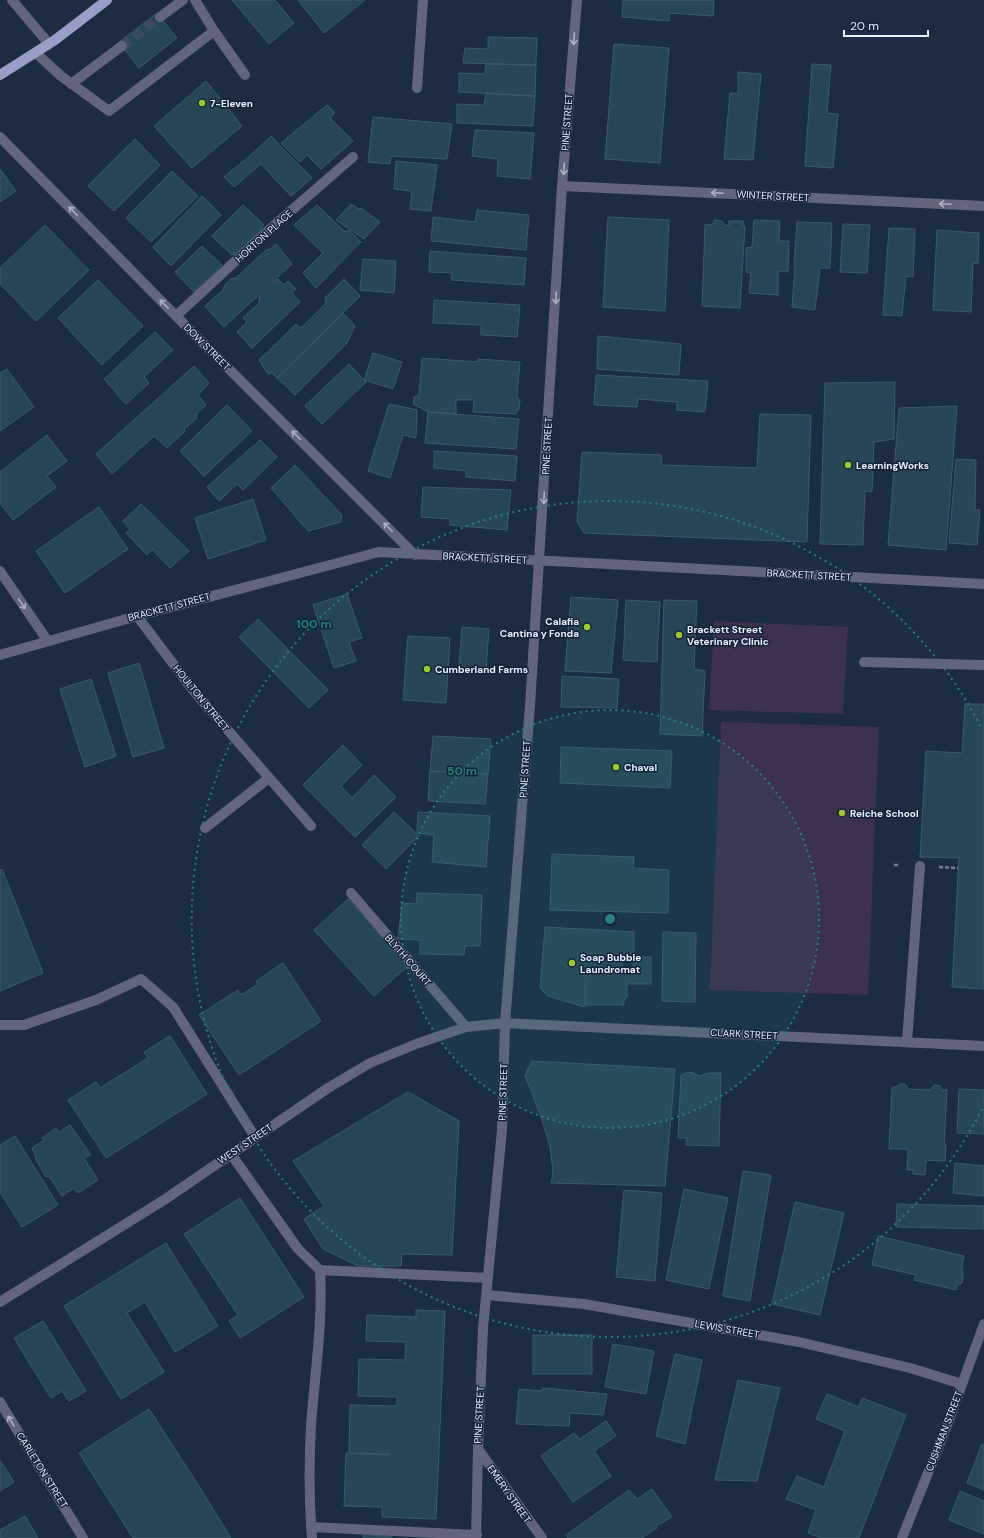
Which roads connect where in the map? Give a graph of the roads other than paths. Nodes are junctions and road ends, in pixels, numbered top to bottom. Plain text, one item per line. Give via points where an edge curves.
1 (12, 0) edge
2 (107, 0) edge
3 (183, 0) edge
4 (195, 0) edge
5 (423, 0) edge
6 (577, 0) edge
7 (160, 17) tunnel mouth
8 (214, 32) junction
9 (49, 44) junction
10 (122, 46) tunnel mouth
11 (36, 53) junction
12 (0, 75) edge
13 (245, 75) dead end
14 (71, 84) junction
15 (416, 88) dead end
16 (0, 136) edge
17 (353, 157) dead end
18 (562, 186) junction
19 (984, 206) edge
20 (176, 316) junction
21 (415, 555) junction
22 (540, 561) junction
23 (0, 571) edge
24 (984, 584) edge
25 (137, 616) junction
26 (47, 640) junction
27 (0, 655) edge
28 (864, 662) dead end
29 (984, 665) edge
30 (269, 778) junction
31 (311, 826) dead end
32 (205, 828) dead end
33 (920, 866) dead end
34 (351, 893) dead end
35 (505, 1023) junction
36 (0, 1025) edge
37 (466, 1027) junction
38 (907, 1042) junction
39 (984, 1046) edge
40 (255, 1137) junction
41 (231, 1154) junction
42 (320, 1270) junction
43 (488, 1278) junction
44 (487, 1295) junction
45 (0, 1302) edge
46 (984, 1324) edge
47 (962, 1384) junction
48 (0, 1402) edge
49 (478, 1449) junction
50 (311, 1527) junction
51 (476, 1537) edge
52 (83, 1538) edge
53 (312, 1538) edge
54 (542, 1538) edge
55 (902, 1538) edge

1 - 9 street
2 - 9 main road
3 - 7 street
4 - 8 street
5 - 15 street
6 -> 18 street, PINE STREET
8 - 13 street
8 - 14 street via 109,112
9 - 11 main road
10 - 14 street
11 - 12 main road
11 - 14 street
20 -> 16 street, DOW STREET
17 - 20 street, HORTON PLACE
19 -> 18 street, WINTER STREET
18 -> 22 street, PINE STREET
21 -> 20 street, DOW STREET
21 - 22 street, BRACKETT STREET
21 - 25 street, BRACKETT STREET via 379,552
22 - 24 street, BRACKETT STREET
22 - 35 street, PINE STREET
23 -> 26 street
25 - 26 street, BRACKETT STREET
25 - 30 street, HOULTON STREET via 193,690
26 - 27 street, BRACKETT STREET
28 - 29 street
30 - 31 street, HOULTON STREET
30 - 32 street
33 - 38 street
34 - 37 street, BLYTH COURT
35 - 37 street, WEST STREET
35 - 38 street, CLARK STREET
35 - 43 street, PINE STREET via 502,1130
36 - 40 street via 24,1025 96,1000 141,979 173,1007
37 - 40 street, WEST STREET via 370,1063
38 - 39 street, CLARK STREET
40 - 41 street, WEST STREET
41 - 42 street via 298,1249
41 - 45 street, WEST STREET via 164,1200
42 - 43 street
42 - 50 street via 322,1299 311,1427
43 - 44 street, PINE STREET
44 - 47 street, LEWIS STREET via 584,1304 799,1342 910,1368
44 - 49 street, PINE STREET via 483,1328
46 - 47 street, CUSHMAN STREET
47 - 55 street, CUSHMAN STREET
52 -> 48 street, CARLETON STREET
49 - 51 street, PINE STREET
49 - 54 street, EMERY STREET
50 - 51 street
50 - 53 street

